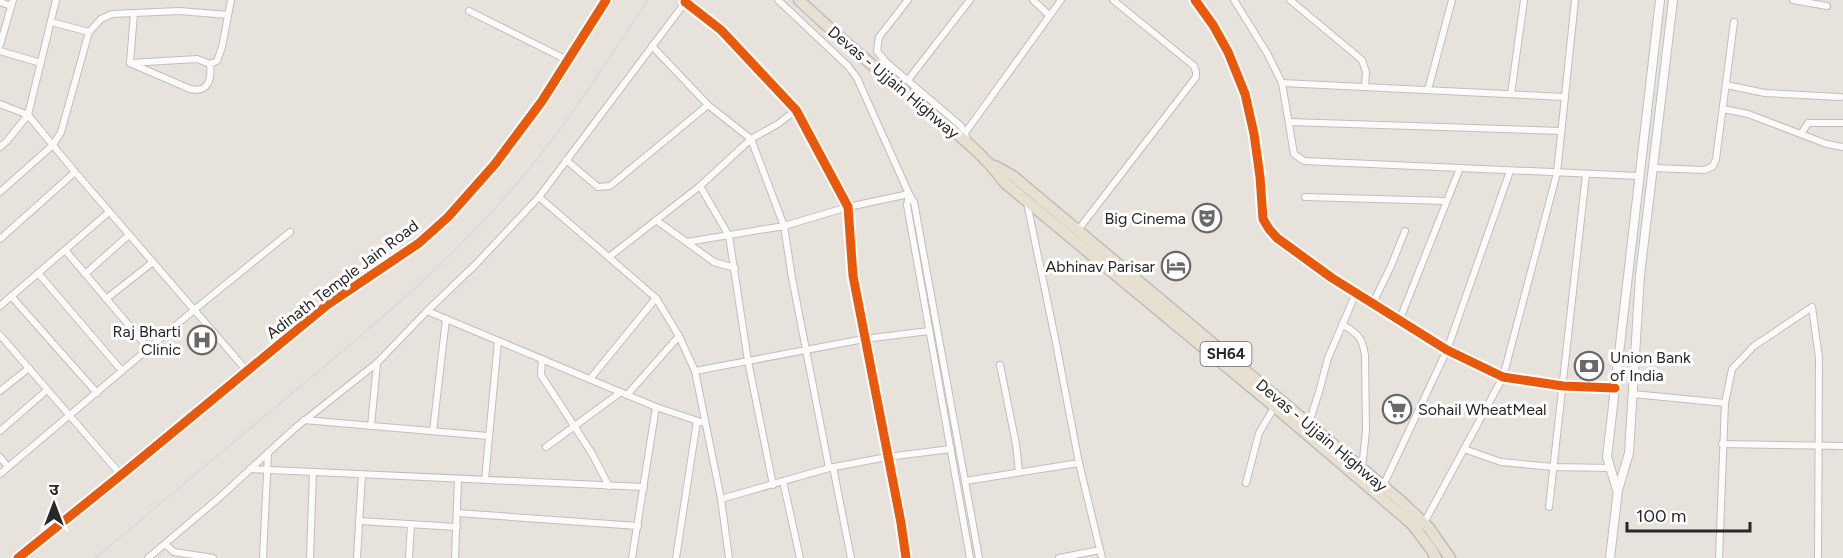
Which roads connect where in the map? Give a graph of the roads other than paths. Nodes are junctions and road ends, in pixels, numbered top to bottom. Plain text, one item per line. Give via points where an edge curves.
1 (56, 0) edge
2 (231, 0) edge
3 (606, 0) edge
4 (778, 0) edge
5 (799, 0) edge
6 (908, 0) edge
7 (970, 0) edge
8 (1033, 0) edge
9 (1061, 0) edge
10 (1113, 0) edge
11 (1195, 0) edge
12 (1234, 0) edge
13 (1290, 0) edge
14 (1452, 0) edge
15 (1524, 0) edge
16 (1575, 0) edge
17 (1660, 0) edge
18 (1673, 0) edge
19 (1793, 0) edge
20 (686, 1) edge
21 (0, 2) edge
22 (12, 3) edge
23 (1827, 6) dead end
24 (469, 11) dead end
25 (134, 13) junction
26 (228, 15) junction
27 (1049, 15) junction
28 (51, 22) junction
29 (1734, 22) dead end
30 (89, 32) junction
31 (0, 45) edge
32 (652, 46) junction
33 (0, 51) edge
34 (567, 60) junction
35 (40, 63) junction
36 (130, 63) junction
37 (210, 64) junction
38 (908, 80) junction
39 (1281, 83) junction
40 (1726, 86) junction
41 (1365, 87) junction
42 (1428, 90) junction
43 (1511, 94) junction
44 (1564, 97) junction
45 (1840, 97) dead end
46 (0, 104) edge
47 (708, 105) junction
48 (796, 110) junction
49 (1723, 110) junction
50 (28, 116) junction
51 (1289, 122) junction
52 (1843, 123) edge
53 (1561, 131) junction
54 (965, 133) junction
55 (1801, 134) junction
56 (751, 139) junction
57 (969, 144) junction
58 (53, 145) junction
59 (0, 147) edge
60 (1843, 147) edge
61 (566, 160) junction
62 (990, 163) junction
63 (1460, 168) junction
64 (1653, 168) junction
65 (1510, 171) junction
66 (75, 172) junction
67 (1557, 173) junction
68 (1586, 174) junction
69 (1639, 177) junction
70 (700, 186) junction
71 (0, 192) edge
72 (909, 194) junction
73 (538, 197) junction
74 (1305, 197) dead end
75 (1026, 200) junction
76 (1446, 201) junction
77 (848, 207) junction
78 (109, 212) junction
79 (656, 220) junction
80 (784, 226) junction
81 (1078, 230) junction
82 (1405, 231) dead end
83 (290, 232) dead end
84 (129, 235) junction
85 (729, 236) junction
86 (0, 239) edge
87 (687, 242) junction
88 (64, 250) junction
89 (609, 257) junction
90 (153, 262) junction
91 (735, 268) junction
92 (38, 273) junction
93 (85, 274) junction
94 (1356, 293) junction
95 (11, 296) junction
96 (656, 298) junction
97 (106, 299) junction
98 (1373, 303) junction
99 (0, 306) edge
100 (194, 310) junction
101 (427, 311) junction
102 (446, 319) junction
103 (1400, 319) junction
104 (1342, 324) junction
105 (929, 332) junction
106 (0, 335) edge
107 (679, 336) junction
108 (864, 339) junction
109 (498, 341) junction
110 (149, 349) junction
111 (806, 349) junction
112 (1447, 350) junction
113 (542, 359) junction
114 (748, 361) junction
115 (377, 363) junction
116 (1000, 365) dead end
117 (29, 368) junction
118 (122, 371) junction
119 (247, 371) junction
120 (695, 371) junction
121 (1503, 376) junction
122 (590, 379) junction
123 (1563, 386) junction
124 (1615, 388) junction
125 (48, 390) junction
126 (0, 392) edge
127 (97, 393) junction
128 (624, 394) junction
129 (1633, 394) junction
130 (1277, 403) junction
131 (1725, 403) junction
132 (656, 407) junction
133 (70, 416) junction
134 (304, 420) junction
135 (701, 422) junction
136 (1309, 423) junction
137 (371, 426) junction
138 (574, 426) junction
139 (0, 431) edge
140 (433, 431) junction
141 (488, 436) junction
142 (1722, 444) junction
143 (1818, 445) junction
144 (1843, 446) edge
145 (546, 447) dead end
146 (951, 449) junction
147 (1464, 449) junction
148 (268, 453) junction
149 (887, 456) junction
150 (0, 457) edge
151 (1079, 463) junction
152 (8, 467) junction
153 (1554, 467) junction
154 (831, 468) junction
155 (1362, 468) junction
156 (1610, 468) junction
157 (250, 469) junction
158 (266, 469) junction
159 (313, 472) junction
160 (1019, 472) junction
161 (0, 474) edge
162 (362, 474) junction
163 (122, 475) junction
164 (459, 478) junction
165 (485, 480) junction
166 (783, 481) junction
167 (965, 481) junction
168 (1246, 483) dead end
169 (773, 485) junction
170 (609, 486) junction
171 (1383, 486) junction
172 (644, 487) junction
173 (1618, 490) junction
174 (721, 499) junction
175 (1549, 507) dead end
176 (457, 513) junction
177 (359, 521) junction
178 (1424, 523) junction
179 (411, 524) junction
180 (638, 526) junction
181 (457, 527) junction
182 (165, 544) junction
183 (1101, 550) junction
184 (18, 558) edge
185 (148, 558) edge
186 (213, 558) edge
187 (263, 558) edge
188 (310, 558) edge
189 (357, 558) edge
190 (409, 558) edge
191 (455, 558) edge
192 (632, 558) edge
193 (676, 558) edge
194 (729, 558) edge
195 (800, 558) edge
196 (851, 558) edge
197 (906, 558) edge
198 (970, 558) edge
199 (979, 558) edge
200 (1059, 558) edge
201 (1102, 558) edge
202 (1436, 558) edge
203 (1450, 558) edge
204 (1610, 558) edge
205 (1719, 558) edge
206 (1818, 558) edge

1 - 28 street
2 - 26 street
3 - 34 street, Adinath Temple Jain Road
4 - 72 street via 857,78
5 - 57 main road, Devas - Ujjain Highway / SH64 via 864,59
6 - 38 street via 877,45 879,55
7 - 38 street
8 - 27 street
9 - 27 street
10 - 81 street via 1194,66 1196,77
11 - 94 street via 1228,52 1245,94 1254,134 1263,219 1277,238
12 - 39 street
13 - 41 street via 1362,60
14 - 42 street
15 - 43 street
16 - 44 street
17 - 69 street
18 - 64 street
19 - 23 street
20 - 32 street
20 - 48 street via 721,30
21 - 22 street
22 - 31 street
24 - 34 street
25 - 26 street
25 - 30 street via 112,14
25 - 36 street
26 - 37 street via 222,48 217,61
27 - 54 street
28 - 30 street
28 - 35 street
29 - 40 street
30 - 58 street via 61,132
32 - 47 street
32 - 61 street
33 - 35 street
34 - 119 street, Adinath Temple Jain Road via 495,165 448,217 418,243 327,305
35 - 50 street
36 - 37 street via 197,59
36 - 37 street via 199,91 209,81
38 - 54 street
39 - 41 street
39 - 51 street
40 - 45 street via 1765,93
40 - 49 street
41 - 42 street
42 - 43 street
43 - 44 street
44 - 53 street
46 - 50 street
47 - 56 street
47 - 61 street via 610,186 598,187
48 - 56 street
48 - 77 street
49 - 55 street via 1748,114
49 - 64 street via 1713,166 1705,170
50 - 58 street
50 - 59 street
51 - 53 street
51 - 63 street via 1294,154 1304,161
52 - 55 street via 1808,123
53 - 67 street
54 - 57 street
55 - 60 street
56 - 70 street
56 - 80 street
57 - 62 main road, Devas - Ujjain Highway / SH64
58 - 66 street
58 - 71 street
61 - 73 street
62 - 75 main road, Devas - Ujjain Highway / SH64 via 1005,183
62 - 81 main road, Devas - Ujjain Highway / SH64 via 1013,176
63 - 65 street
63 - 76 street
64 - 129 street via 1640,274
65 - 67 street
65 - 112 street
66 - 78 street
66 - 86 street
67 - 68 street
67 - 121 street
68 - 69 street
68 - 123 street
69 - 124 street
70 - 79 street
70 - 85 street
72 - 77 street
72 - 105 street via 907,205
72 - 167 street via 914,202
73 - 89 street
73 - 101 street via 476,265
74 - 76 street
75 - 130 main road, Devas - Ujjain Highway / SH64
75 - 151 street
76 - 103 street
77 - 80 street
77 - 108 street via 853,276
78 - 84 street
78 - 88 street
79 - 87 street
79 - 89 street
80 - 85 street
80 - 111 street
81 - 130 main road, Devas - Ujjain Highway / SH64
82 - 98 street
83 - 100 street
84 - 90 street
84 - 93 street
85 - 87 street
85 - 91 street
87 - 91 street via 714,262
88 - 92 street
88 - 93 street
89 - 96 street
90 - 97 street
90 - 100 street
91 - 114 street
92 - 95 street
92 - 118 street
93 - 97 street
94 - 98 street
94 - 104 street
95 - 99 street
95 - 127 street
96 - 107 street
96 - 122 street
97 - 110 street
98 - 103 street
100 - 110 street
100 - 119 street
101 - 102 street
101 - 115 street
102 - 109 street
102 - 140 street
103 - 112 street
104 - 136 street
104 - 155 street via 1359,336 1365,355
105 - 108 street
105 - 146 street
106 - 117 street
107 - 120 street
107 - 128 street
108 - 111 street
108 - 149 street
109 - 113 street
109 - 141 street
110 - 118 street
111 - 114 street
111 - 154 street
112 - 121 street
112 - 171 street
113 - 122 street
113 - 138 street via 541,375
114 - 120 street
114 - 169 street
115 - 134 street
115 - 137 street
116 - 160 street
117 - 125 street
117 - 126 street
118 - 127 street
119 - 163 street, Adinath Temple Jain Road
120 - 135 street
121 - 123 street
121 - 147 street
122 - 128 street
123 - 124 street
123 - 153 street
124 - 156 street via 1607,457
125 - 133 street
125 - 139 street
127 - 133 street
128 - 132 street
128 - 138 street
129 - 131 street
129 - 173 street via 1629,453
130 - 136 main road, Devas - Ujjain Highway / SH64
130 - 168 street via 1258,433
130 - 202 main road, Devas - Ujjain Highway / SH64 via 1412,524
131 - 142 street
131 - 143 street via 1732,369 1754,346 1812,308 1819,358
132 - 135 street
132 - 172 street
133 - 152 street
133 - 163 street
134 - 137 street
134 - 148 street
135 - 174 street
135 - 193 street
136 - 155 main road, Devas - Ujjain Highway / SH64
137 - 140 street
138 - 145 street
138 - 170 street
140 - 141 street
141 - 165 street
142 - 143 street
142 - 205 street
143 - 144 street
143 - 206 street
146 - 149 street
146 - 198 street
147 - 153 street via 1501,462
147 - 178 street
148 - 157 street
148 - 158 street
149 - 154 street
149 - 197 street
150 - 152 street
151 - 160 street
151 - 183 street
152 - 161 street
153 - 156 street
153 - 175 street
154 - 166 street
154 - 196 street
155 - 171 main road, Devas - Ujjain Highway / SH64
156 - 173 street
157 - 158 street
157 - 182 street
158 - 159 street
158 - 187 street
159 - 162 street
159 - 188 street
160 - 167 street
162 - 164 street
162 - 177 street
163 - 184 street, Adinath Temple Jain Road
164 - 165 street
164 - 176 street
165 - 170 street
166 - 169 street
166 - 195 street
167 - 199 street
169 - 174 street
170 - 172 street
171 - 178 main road, Devas - Ujjain Highway / SH64
172 - 180 street
173 - 204 street
174 - 194 street
176 - 180 street
176 - 181 street
177 - 179 street
177 - 189 street
178 - 203 main road, Devas - Ujjain Highway / SH64
179 - 181 street
179 - 190 street
180 - 192 street
181 - 191 street
182 - 185 street
182 - 186 street via 174,552
183 - 200 street
183 - 201 street

